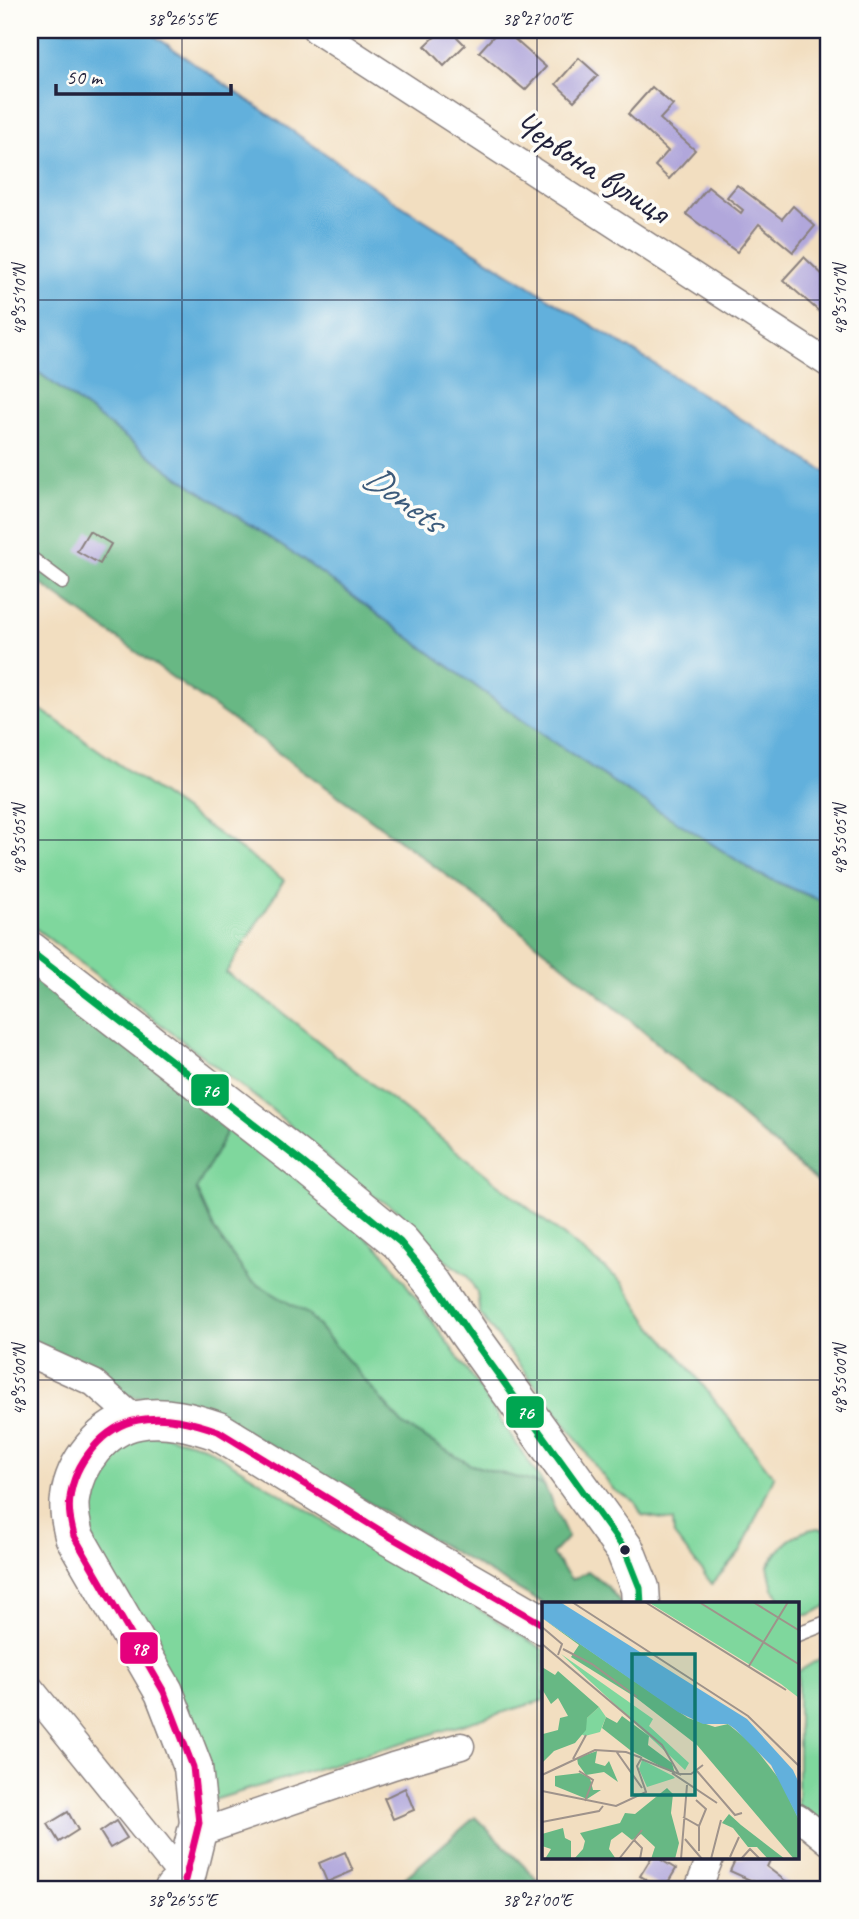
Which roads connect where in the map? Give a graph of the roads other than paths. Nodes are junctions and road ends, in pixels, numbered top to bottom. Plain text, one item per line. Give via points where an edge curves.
1 (316, 30) edge
2 (829, 364) edge
3 (30, 558) edge
4 (62, 582) dead end
5 (30, 951) edge
6 (30, 1354) edge
7 (136, 1420) junction
8 (640, 1602) edge
9 (829, 1622) edge
10 (542, 1624) edge
11 (800, 1633) edge
12 (30, 1688) edge
13 (461, 1746) dead end
14 (800, 1819) edge
15 (196, 1834) junction
16 (829, 1842) edge
17 (709, 1860) edge
18 (179, 1885) edge
19 (698, 1889) edge

1 - 2 street, Червона вулиця
3 - 4 lane
5 - 8 main road via 400,1242 436,1285 625,1550 640,1588
6 - 7 street via 94,1383
7 - 10 main road via 161,1418 218,1431
7 - 15 main road via 117,1427 85,1459 74,1482 70,1517 74,1536 164,1692 193,1767
9 - 11 lane
12 - 18 street
13 - 15 street
14 - 16 street
15 - 18 main road
17 - 19 street

